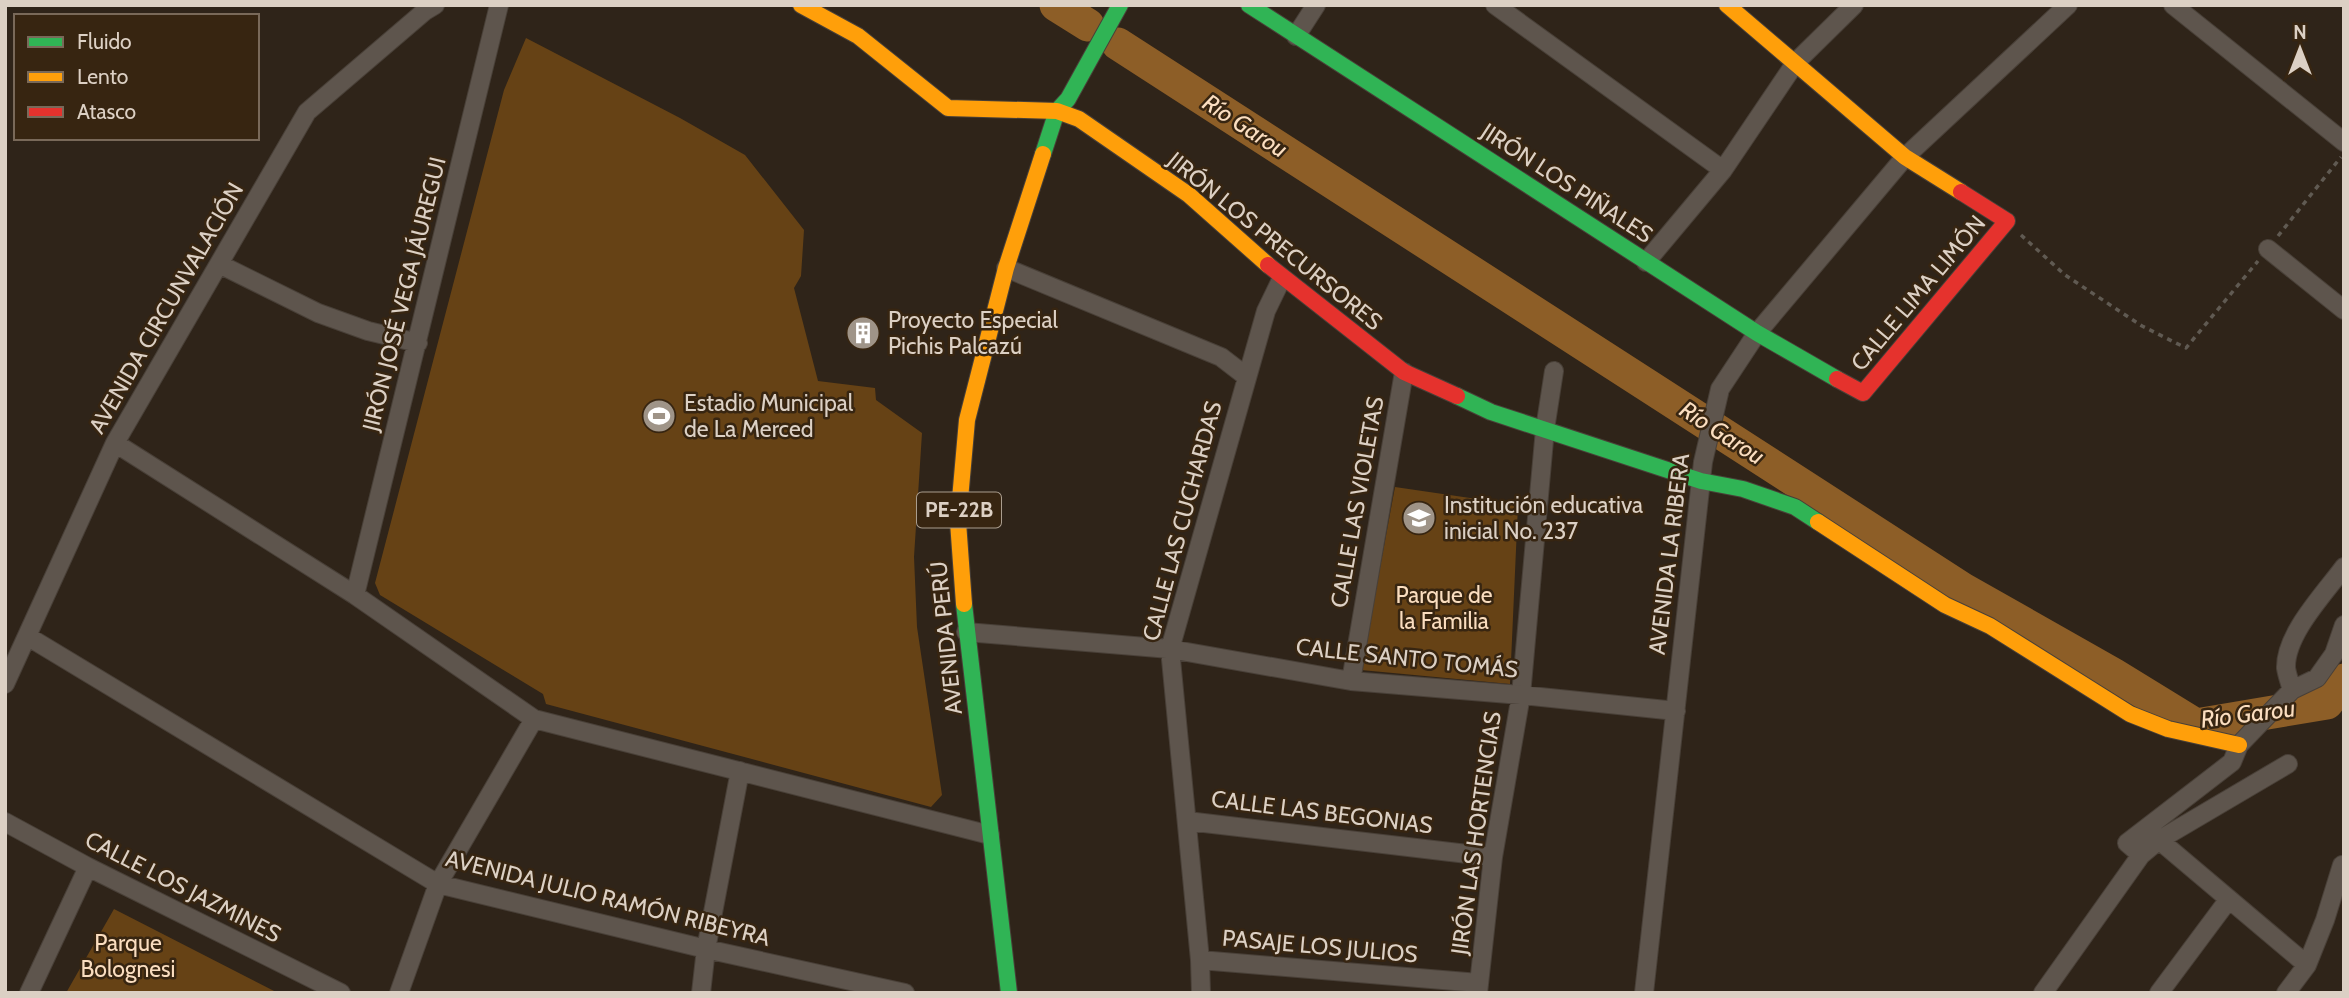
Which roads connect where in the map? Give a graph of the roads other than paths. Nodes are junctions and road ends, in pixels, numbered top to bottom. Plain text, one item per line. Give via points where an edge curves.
1 (435, 5) edge
2 (499, 5) edge
3 (801, 5) edge
4 (1120, 5) edge
5 (1249, 5) edge
6 (1316, 5) edge
7 (1495, 5) edge
8 (1727, 5) edge
9 (1854, 5) edge
10 (2068, 5) edge
11 (2174, 5) edge
12 (1296, 36) junction
13 (1796, 62) junction
14 (1056, 111) junction
15 (2344, 142) edge
16 (1905, 156) junction
17 (1723, 170) junction
18 (2268, 249) road end
19 (1646, 262) junction
20 (219, 264) junction
21 (1006, 268) junction
22 (1282, 278) junction
23 (2344, 310) edge
24 (1757, 333) junction
25 (418, 343) junction
26 (1554, 371) dead end
27 (1404, 372) junction
28 (1247, 377) junction
29 (1863, 393) joint
30 (1545, 429) junction
31 (115, 443) junction
32 (1701, 481) junction
33 (2344, 567) edge
34 (355, 595) junction
35 (2344, 625) edge
36 (966, 632) junction
37 (27, 636) junction
38 (1170, 649) junction
39 (1351, 681) junction
40 (5, 684) edge
41 (2292, 690) junction
42 (1521, 695) junction
43 (1676, 711) junction
44 (534, 719) junction
45 (2239, 745) junction
46 (2288, 764) dead end
47 (740, 771) junction
48 (1187, 821) junction
49 (5, 822) edge
50 (990, 835) junction
51 (2159, 839) junction
52 (2141, 855) junction
53 (1493, 857) junction
54 (2342, 866) dead end
55 (88, 867) junction
56 (438, 884) junction
57 (2229, 899) junction
58 (706, 949) junction
59 (1200, 960) junction
60 (2307, 965) junction
61 (1478, 988) edge
62 (29, 993) edge
63 (341, 993) edge
64 (399, 993) edge
65 (701, 993) edge
66 (905, 993) edge
67 (1009, 993) edge
68 (1201, 993) edge
69 (1644, 993) edge
70 (2043, 993) edge
71 (2159, 993) edge
72 (2286, 993) edge

1 - 20 street, AVENIDA CIRCUNVALACIÓN via 307,112
2 - 25 street, JIRÓN JOSÉ VEGA JÁUREGUI
3 - 14 main road, JIRÓN LOS PRECURSORES via 858,36 948,108
4 - 14 main road, AVENIDA PERÚ / PE-22B via 1068,99
5 - 12 main road, JIRÓN LOS PIÑALES
6 - 12 street
7 - 17 street
8 - 13 main road
9 - 13 street
10 - 16 street, AVENIDA LA RIBERA
11 - 15 street
12 - 19 main road, JIRÓN LOS PIÑALES
13 - 16 main road
13 - 17 street
14 - 21 main road, AVENIDA PERÚ / PE-22B
14 - 22 main road, JIRÓN LOS PRECURSORES via 1079,119 1189,195
16 - 24 street, AVENIDA LA RIBERA
16 - 29 main road, CALLE LIMA LIMÓN via 2007,221
17 - 19 street
18 - 23 street
19 - 24 main road, JIRÓN LOS PIÑALES
20 - 25 street via 317,313
20 - 31 street, AVENIDA CIRCUNVALACIÓN
21 - 28 street via 1221,357
21 - 36 main road, AVENIDA PERÚ / PE-22B via 967,420 958,522
22 - 27 main road, JIRÓN LOS PRECURSORES
22 - 28 street, CALLE LAS CUCHARDAS via 1266,311
24 - 29 main road, JIRÓN LOS PIÑALES
24 - 32 street, AVENIDA LA RIBERA via 1720,389
25 - 34 street, JIRÓN JOSÉ VEGA JÁUREGUI
26 - 30 street, JIRÓN LAS HORTENCIAS
27 - 30 main road, JIRÓN LOS PRECURSORES via 1491,412
27 - 39 street, CALLE LAS VIOLETAS
28 - 38 street, CALLE LAS CUCHARDAS
30 - 32 main road, JIRÓN LOS PRECURSORES
30 - 42 street, JIRÓN LAS HORTENCIAS
31 - 34 street
31 - 37 street, AVENIDA CIRCUNVALACIÓN
32 - 43 street, AVENIDA LA RIBERA
32 - 45 main road, JIRÓN LOS PRECURSORES via 1795,507 1945,605 1990,626 2130,714 2168,729
33 - 41 street via 2296,633 2286,668
34 - 44 street
35 - 41 street via 2334,654 2317,678
36 - 38 street, CALLE SANTO TOMÁS
36 - 50 main road, AVENIDA PERÚ / PE-22B
37 - 40 street, AVENIDA CIRCUNVALACIÓN
37 - 56 street, AVENIDA JULIO RAMÓN RIBEYRA
38 - 39 street, CALLE SANTO TOMÁS
38 - 48 street, CALLE LAS CUCHARDAS
39 - 42 street, CALLE SANTO TOMÁS
41 - 45 street
42 - 43 street, CALLE SANTO TOMÁS
42 - 53 street, JIRÓN LAS HORTENCIAS
43 - 69 street, AVENIDA LA RIBERA
44 - 47 street
44 - 56 street
45 - 52 street via 2232,762 2127,843
46 - 51 street
47 - 50 street
47 - 58 street
48 - 53 street, CALLE LAS BEGONIAS
48 - 59 street, CALLE LAS CUCHARDAS
49 - 55 street, CALLE LOS JAZMINES
50 - 67 main road, AVENIDA PERÚ / PE-22B
51 - 52 street
51 - 57 street
52 - 70 street
53 - 61 street, JIRÓN LAS HORTENCIAS
54 - 60 street
55 - 62 street
55 - 63 street, CALLE LOS JAZMINES
56 - 58 street, AVENIDA JULIO RAMÓN RIBEYRA
56 - 64 street
57 - 60 street
57 - 71 street
58 - 65 street
58 - 66 street, AVENIDA JULIO RAMÓN RIBEYRA
59 - 61 street, PASAJE LOS JULIOS
59 - 68 street, CALLE LAS CUCHARDAS
60 - 72 street

